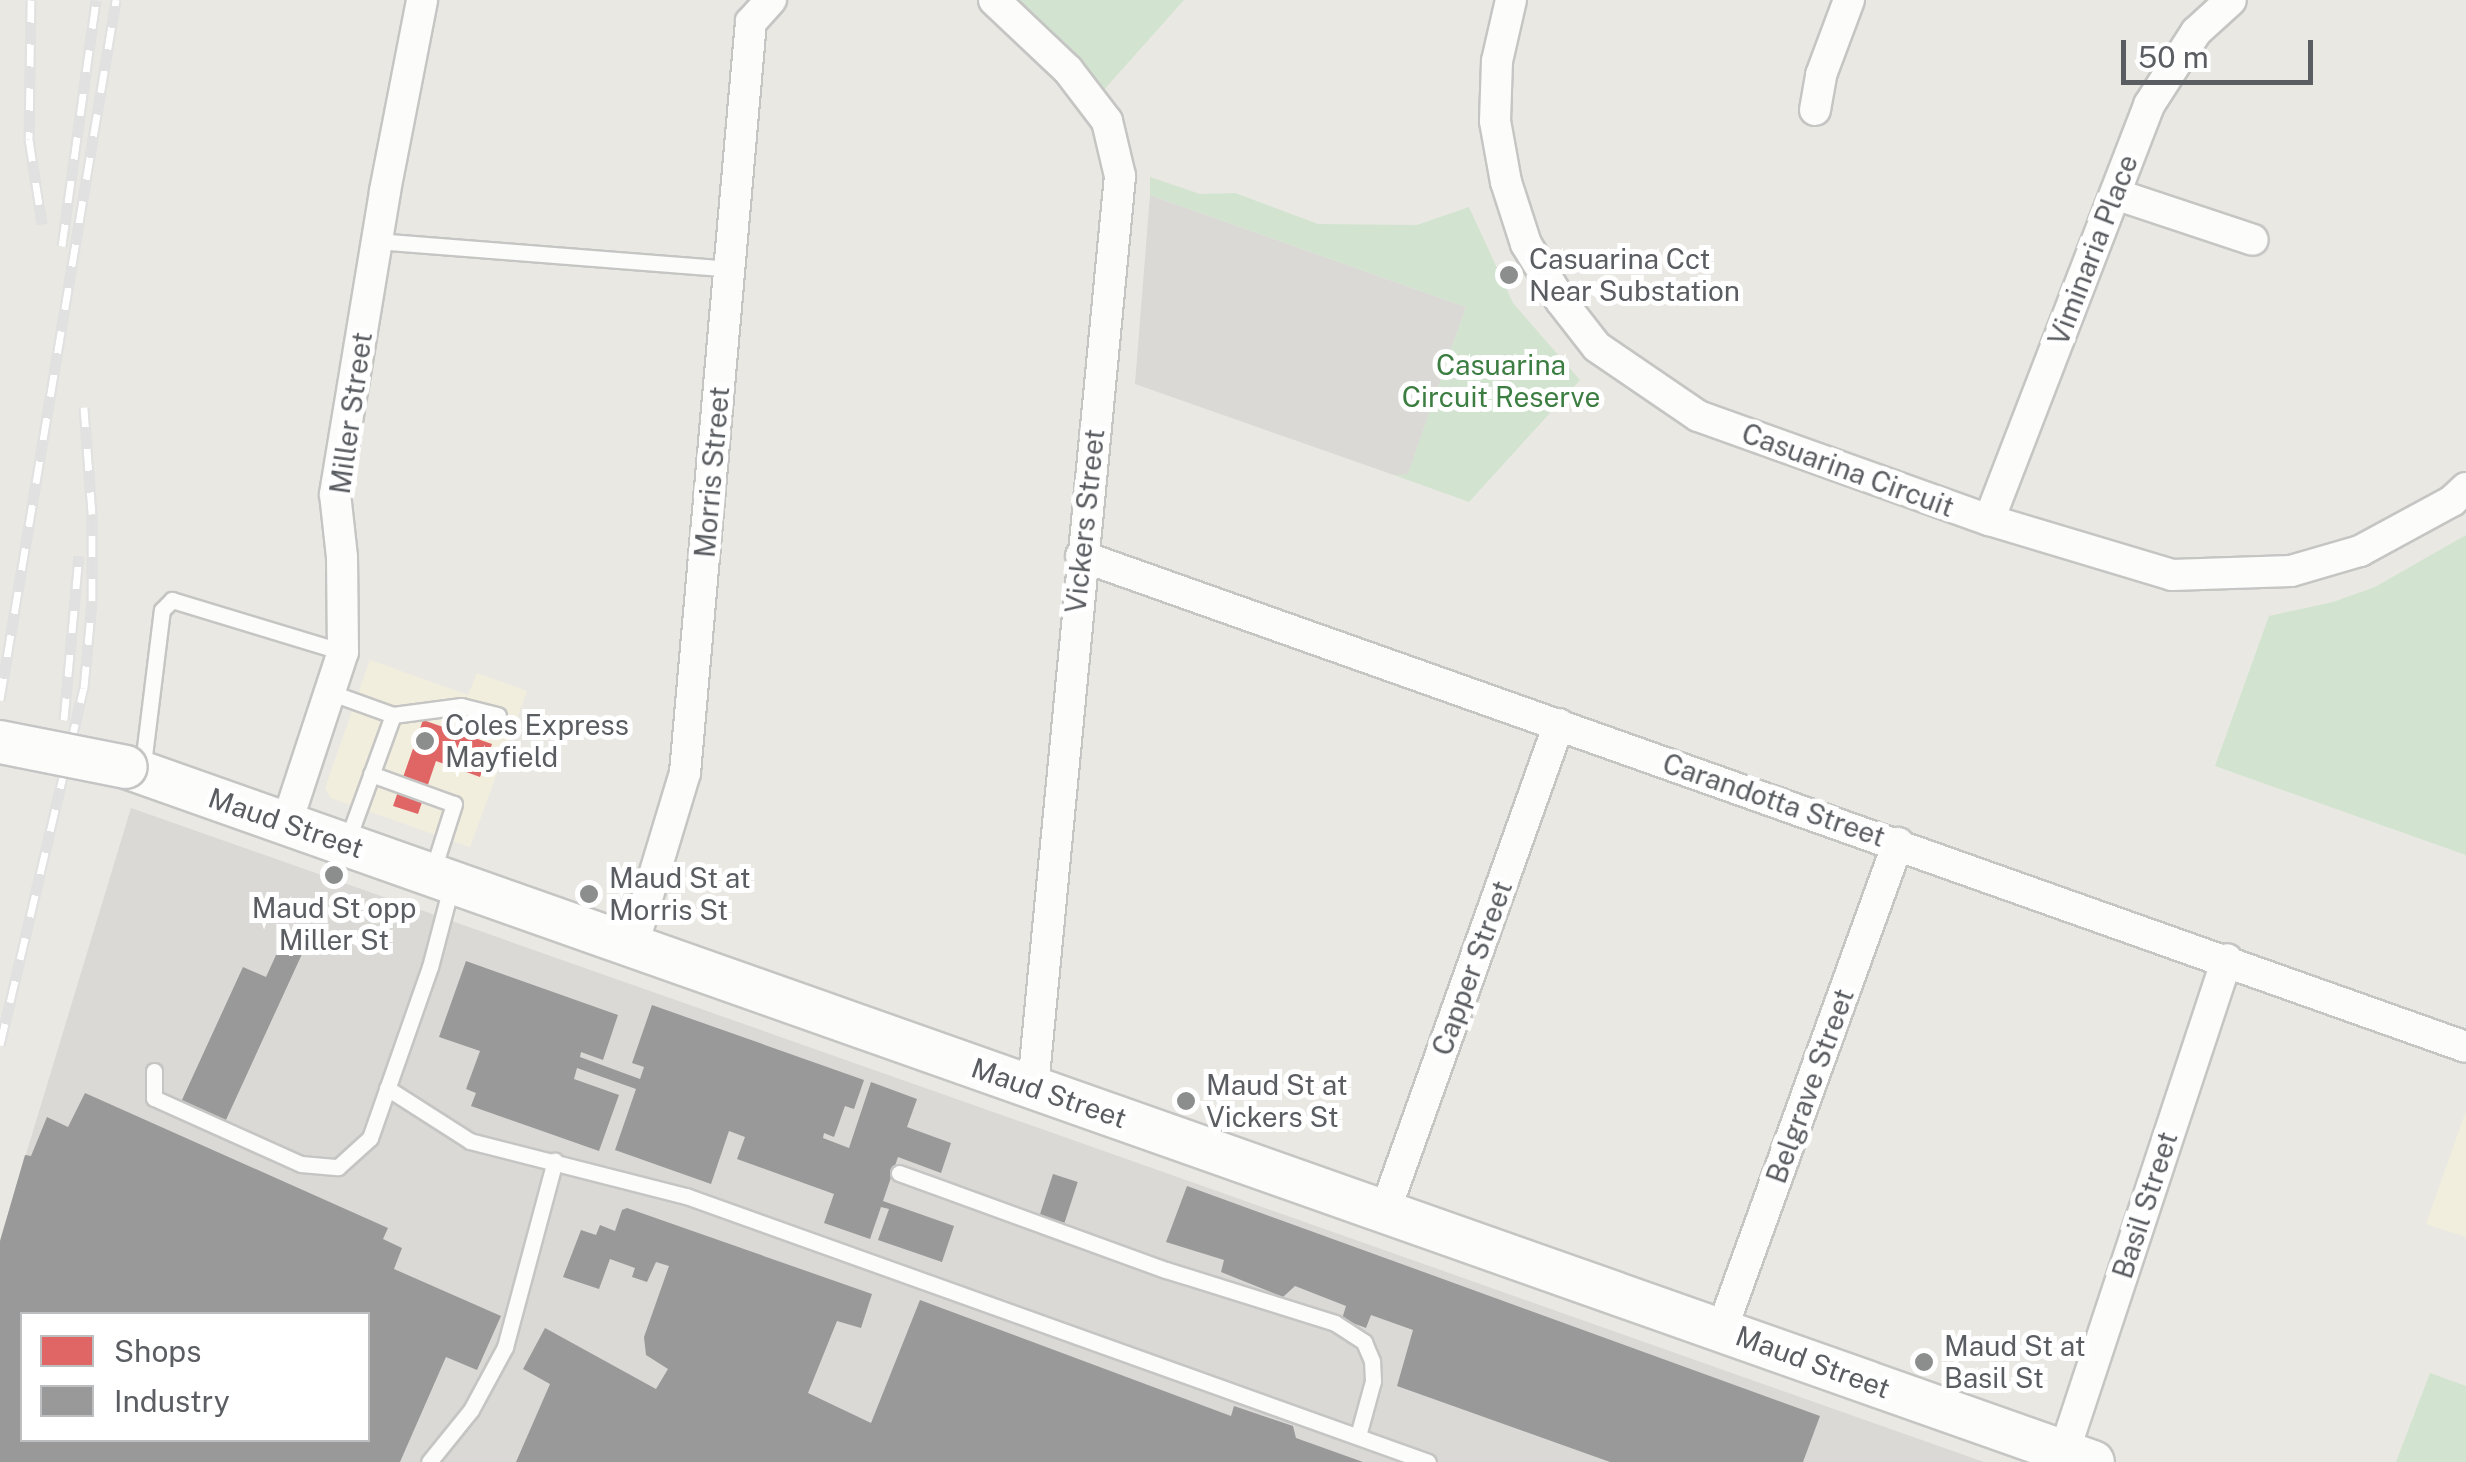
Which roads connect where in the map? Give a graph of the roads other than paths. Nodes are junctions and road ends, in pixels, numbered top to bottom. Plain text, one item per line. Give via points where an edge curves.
1 (422, 0) edge
2 (771, 0) edge
3 (994, 0) edge
4 (1512, 0) edge
5 (1849, 0) edge
6 (2230, 0) edge
7 (1815, 110) dead end
8 (2115, 194) junction
9 (2253, 240) dead end
10 (377, 241) junction
11 (730, 269) junction
12 (2466, 488) edge
13 (1989, 520) junction
14 (1081, 556) junction
15 (343, 652) junction
16 (329, 692) junction
17 (498, 714) dead end
18 (393, 715) junction
19 (1559, 724) junction
20 (0, 742) edge
21 (134, 770) junction
22 (371, 774) junction
23 (287, 822) junction
24 (1898, 843) junction
25 (346, 844) junction
26 (442, 879) junction
27 (633, 945) junction
28 (2226, 958) junction
29 (2466, 1047) edge
30 (154, 1070) dead end
31 (1033, 1087) junction
32 (387, 1088) junction
33 (555, 1161) junction
34 (899, 1173) dead end
35 (1385, 1211) junction
36 (1722, 1329) junction
37 (1358, 1436) junction
38 (2078, 1457) edge
39 (429, 1462) edge
40 (1428, 1462) edge

1 - 10 street, Miller Street
2 - 11 street, Morris Street via 751,22
3 - 14 street, Vickers Street via 1068,70 1107,122 1120,176
4 - 13 street, Casuarina Circuit via 1496,76 1495,121 1506,182 1526,244 1597,347 1698,416
5 - 7 street
6 - 8 street, Viminaria Place via 2196,32 2149,105
8 - 9 street
8 - 13 street, Viminaria Place
10 - 11 lane
10 - 15 street, Miller Street via 336,494
11 - 27 street, Morris Street via 685,773
12 - 13 street, Casuarina Circuit via 2360,551 2291,571 2172,576
14 - 19 street, Carandotta Street
14 - 31 street, Vickers Street
15 - 16 street, Miller Street
15 - 21 lane via 172,600 162,610
16 - 18 lane
16 - 23 street, Miller Street
17 - 18 lane via 461,706
18 - 22 lane
19 - 24 street, Carandotta Street
19 - 35 street, Capper Street
20 - 21 main road, Maud Street, bridge
21 - 23 main road, Maud Street
22 - 25 lane
22 - 26 lane via 454,804
23 - 25 main road, Maud Street
24 - 28 street, Carandotta Street
24 - 36 street, Belgrave Street
25 - 26 main road, Maud Street
26 - 27 main road, Maud Street
26 - 32 lane via 438,942
27 - 31 main road, Maud Street
28 - 29 street, Carandotta Street
28 - 38 street, Basil Street
30 - 32 lane via 154,1098 323,1168 338,1166 370,1138
31 - 35 main road, Maud Street
32 - 33 lane via 470,1140
33 - 37 lane via 686,1196
33 - 39 lane via 505,1347 472,1410
34 - 37 lane via 1335,1323 1364,1342 1372,1361
35 - 36 main road, Maud Street
36 - 38 main road, Maud Street
37 - 40 lane

